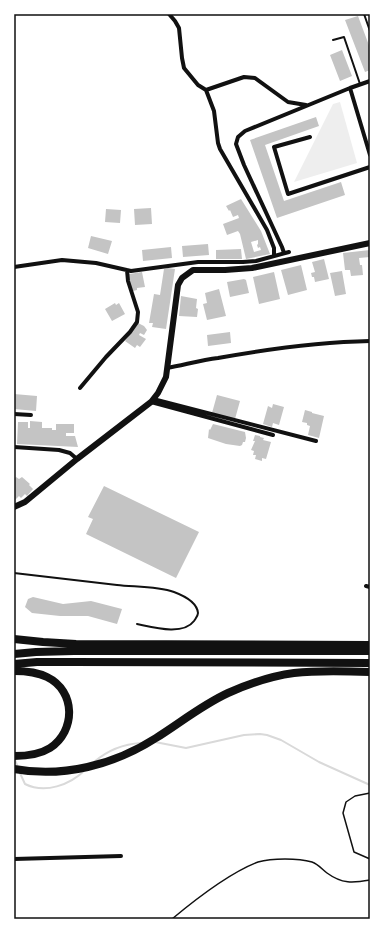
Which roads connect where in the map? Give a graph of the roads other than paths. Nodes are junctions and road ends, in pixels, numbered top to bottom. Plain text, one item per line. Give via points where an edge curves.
1 (169, 14) edge
2 (364, 14) edge
3 (370, 31) edge
4 (333, 40) dead end
5 (370, 81) edge
6 (360, 84) junction
7 (350, 88) junction
8 (206, 90) junction
9 (306, 106) junction
10 (310, 137) dead end
11 (370, 155) edge
12 (370, 167) edge
13 (370, 243) edge
14 (289, 252) dead end
15 (284, 253) junction
16 (274, 256) junction
17 (187, 264) junction
18 (14, 267) edge
19 (127, 270) junction
20 (189, 272) junction
21 (370, 341) edge
22 (167, 368) junction
23 (80, 388) dead end
24 (152, 401) junction
25 (14, 414) edge
26 (31, 415) dead end
27 (273, 435) dead end
28 (316, 441) dead end
29 (14, 447) edge
30 (77, 459) junction
31 (14, 506) edge
32 (14, 573) edge
33 (137, 624) dead end
34 (14, 639) edge
35 (370, 645) edge
36 (370, 651) edge
37 (14, 654) edge
38 (370, 663) edge
39 (14, 664) edge
40 (14, 671) edge
41 (370, 672) edge
42 (14, 756) edge
43 (14, 769) edge
44 (122, 856) dead end
45 (14, 859) edge

1 - 8 street via 179,28 184,68 198,85
2 - 3 lane
4 - 6 lane via 344,37
5 - 6 street
6 - 7 street
7 - 9 street
7 - 11 street
8 - 9 street via 244,77 255,78 288,102
8 - 16 street via 214,111 220,149 267,230 274,248
9 - 15 street via 246,131 236,142
10 - 12 street via 274,147 288,194
13 - 20 main road via 252,268
14 - 15 street
15 - 16 street
16 - 17 street via 243,262
17 - 19 street
17 - 20 street
18 - 19 street via 62,260 96,263
19 - 23 street via 138,312 137,322
20 - 22 main road via 178,285
21 - 22 street via 292,346
22 - 24 main road via 166,377
24 - 27 street
24 - 28 street
24 - 30 main road
25 - 26 street
29 - 30 street via 60,450 70,453
30 - 31 main road via 24,502
32 - 33 lane via 174,592 193,603 198,612 193,622 182,628 157,629
34 - 35 highway via 76,644
36 - 37 highway via 74,651
38 - 39 highway
40 - 42 highway via 47,677 62,690 69,706 69,720 56,743 42,752
41 - 43 highway via 312,672 278,676 227,694 133,751 99,765 54,772
44 - 45 street

